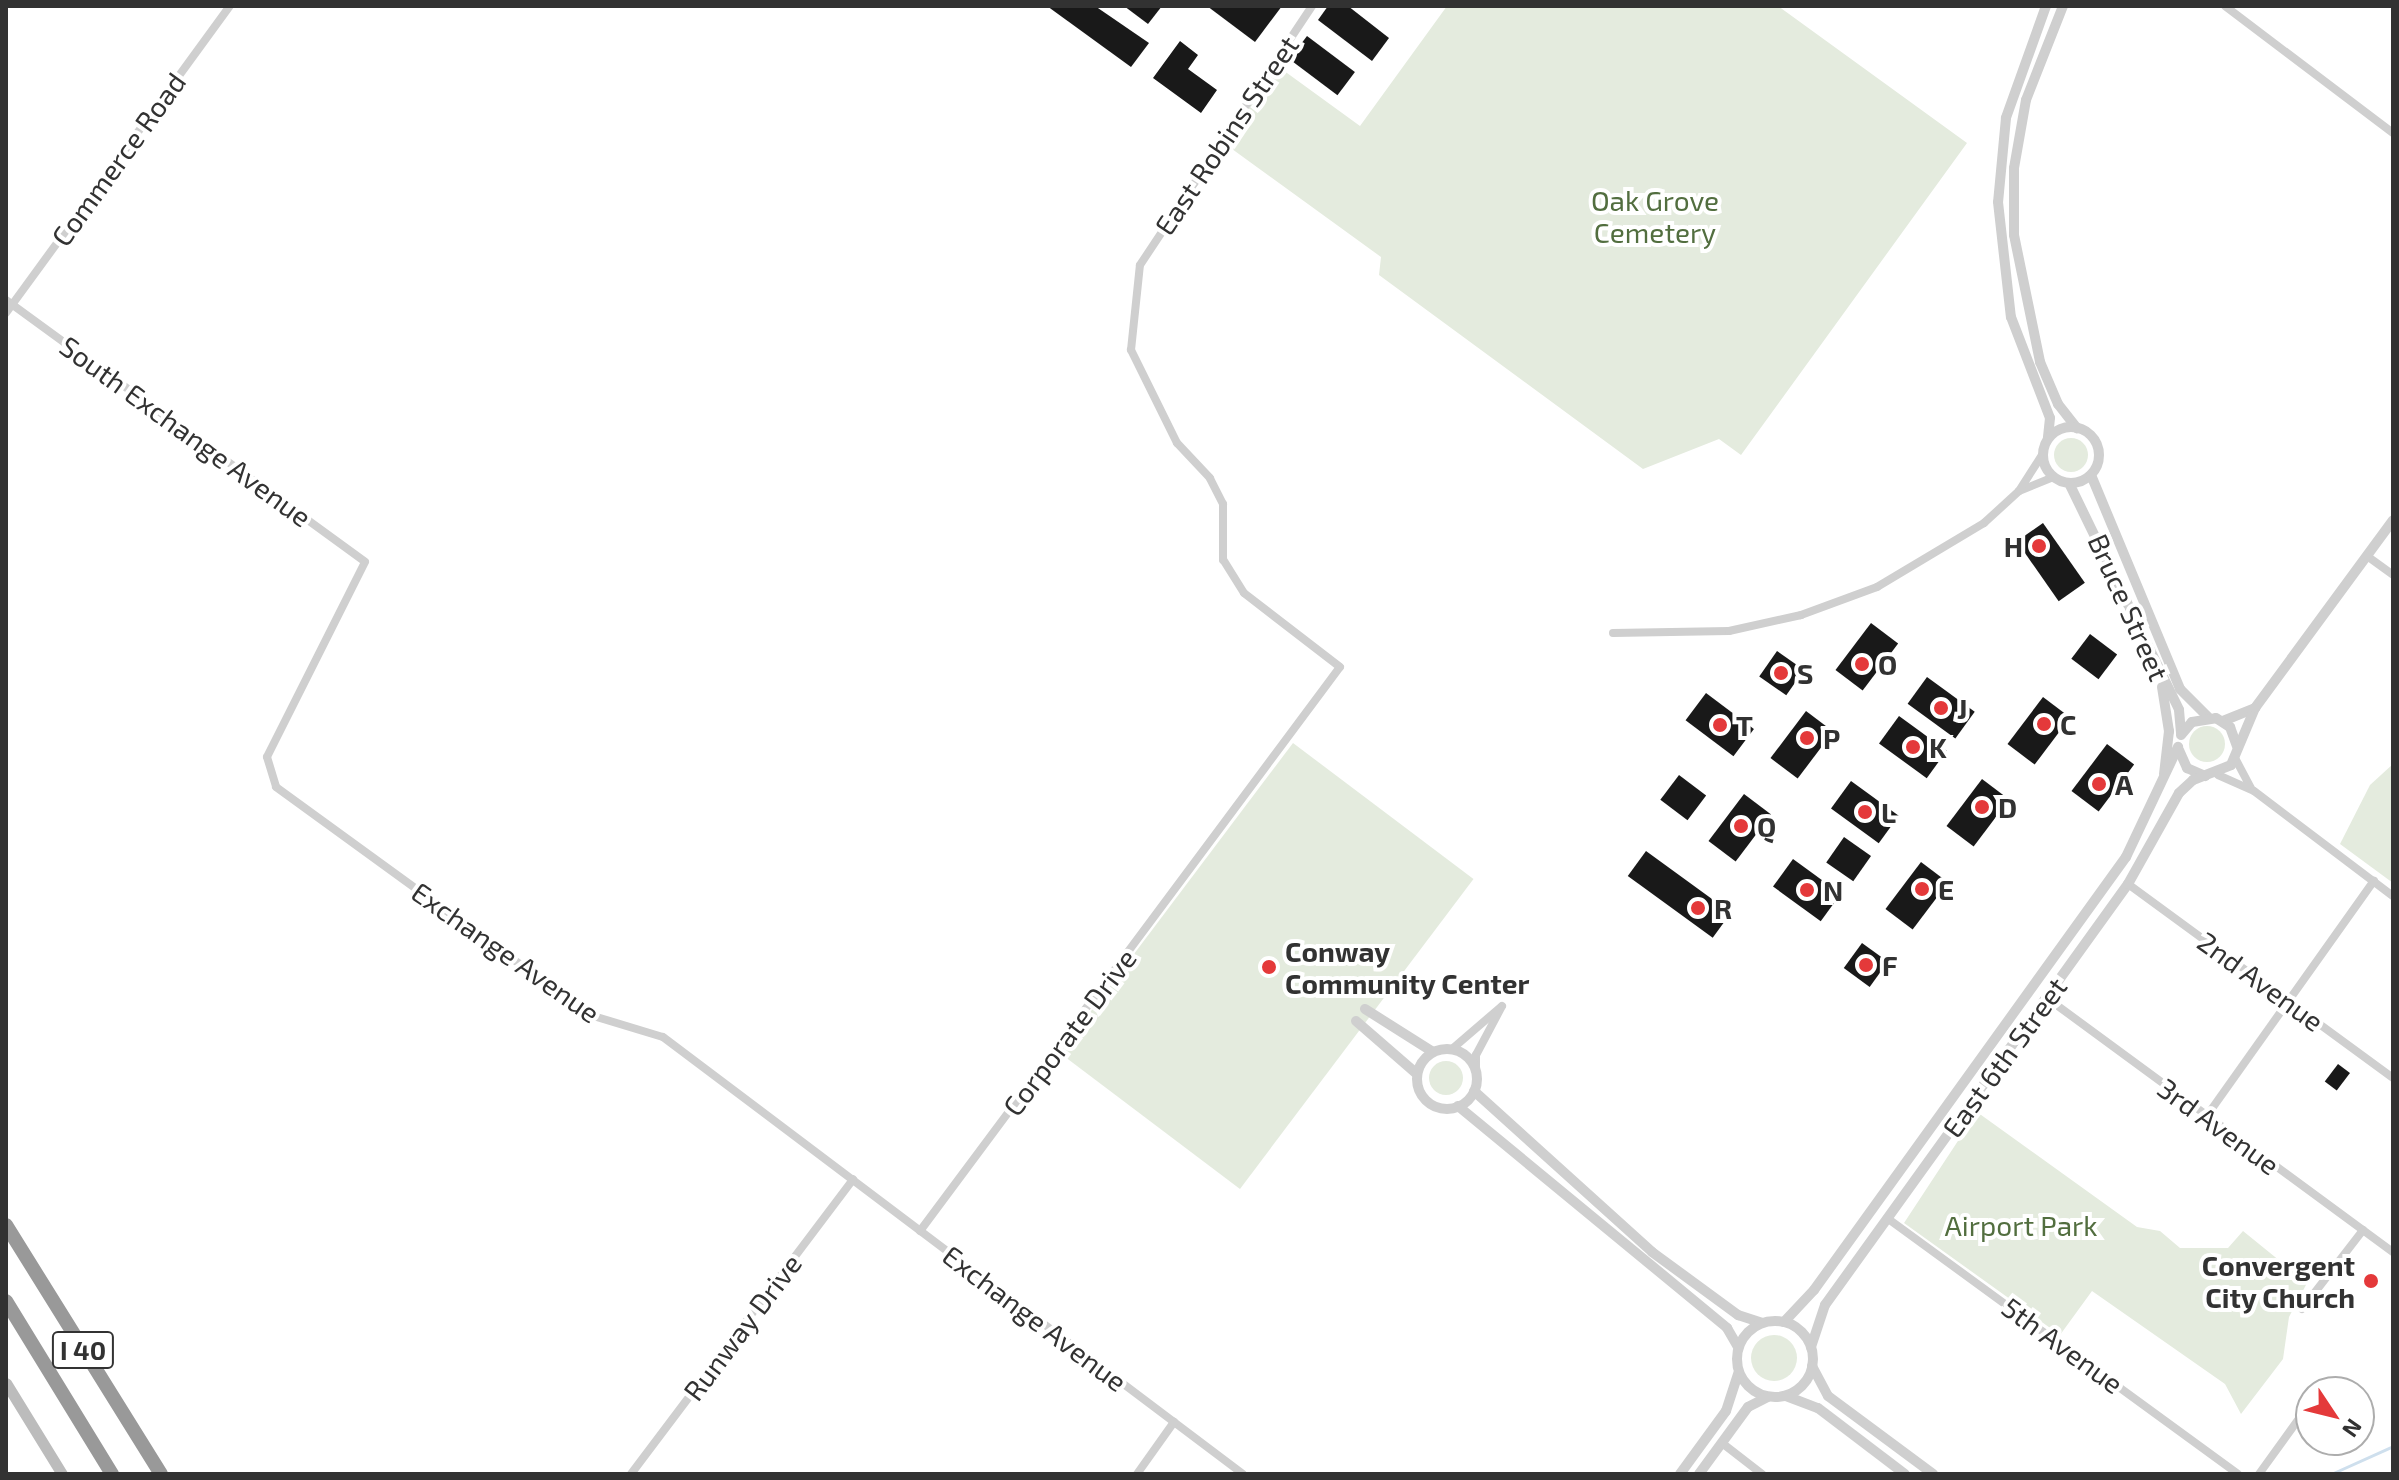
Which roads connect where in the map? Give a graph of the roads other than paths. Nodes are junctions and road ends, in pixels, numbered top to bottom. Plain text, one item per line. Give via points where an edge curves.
1 (230, 6) edge
2 (1312, 6) edge
3 (2046, 6) edge
4 (2063, 6) edge
5 (2225, 6) edge
6 (2037, 62) junction
7 (2006, 118) junction
8 (2393, 133) edge
9 (2014, 168) junction
10 (1140, 265) joint
11 (8, 306) edge
12 (2077, 428) junction
13 (2048, 438) junction
14 (2042, 455) junction
15 (2091, 475) junction
16 (2053, 477) junction
17 (2069, 483) junction
18 (2019, 491) junction
19 (2393, 520) edge
20 (2367, 556) junction
21 (365, 562) joint
22 (2393, 575) edge
23 (1613, 633) dead end
24 (2162, 685) junction
25 (2255, 708) junction
26 (2208, 717) junction
27 (2223, 721) junction
28 (2181, 733) junction
29 (2178, 747) junction
30 (2236, 755) junction
31 (2212, 776) junction
32 (2254, 791) junction
33 (2157, 797) junction
34 (2374, 881) junction
35 (2128, 884) junction
36 (2393, 896) edge
37 (2047, 998) junction
38 (2286, 1001) junction
39 (1365, 1009) dead end
40 (1356, 1021) dead end
41 (1452, 1049) junction
42 (1433, 1052) junction
43 (1476, 1073) junction
44 (1417, 1074) junction
45 (2393, 1078) edge
46 (1474, 1091) junction
47 (1458, 1106) junction
48 (2206, 1117) junction
49 (853, 1179) junction
50 (1887, 1218) junction
51 (6, 1225) edge
52 (2363, 1230) junction
53 (920, 1231) junction
54 (2393, 1252) edge
55 (6, 1301) edge
56 (2302, 1309) dead end
57 (1784, 1322) junction
58 (1762, 1323) junction
59 (1738, 1347) junction
60 (1811, 1347) junction
61 (1812, 1366) junction
62 (1739, 1370) junction
63 (6, 1383) edge
64 (1770, 1396) junction
65 (1784, 1396) junction
66 (1174, 1422) junction
67 (2295, 1424) edge
68 (1722, 1443) junction
69 (62, 1474) edge
70 (112, 1474) edge
71 (161, 1474) edge
72 (631, 1474) edge
73 (1137, 1474) edge
74 (1243, 1474) edge
75 (1680, 1474) edge
76 (1699, 1474) edge
77 (1762, 1474) edge
78 (1905, 1474) edge
79 (1933, 1474) edge
80 (2238, 1474) edge
81 (2259, 1474) edge

1 - 11 street, Commerce Road
2 - 10 street, East Robins Street
3 - 7 street
4 - 6 street
5 - 8 street
6 - 7 street via 2018,108
6 - 9 street
7 - 9 street via 2014,128
7 - 13 street via 1998,202 2004,285 2021,352 2050,418
9 - 12 street via 2014,235 2029,326 2058,404
10 - 53 street, Corporate Drive via 1131,350 1177,443 1210,478 1223,504 1223,560 1244,593 1340,667
11 - 21 street, South Exchange Avenue
12 - 13 street
12 - 15 street via 2099,451
13 - 14 street
14 - 16 street
14 - 18 street
15 - 17 street
15 - 26 street, Bruce Street via 2180,689
16 - 17 street
16 - 18 street
17 - 24 street, Bruce Street via 2084,505
18 - 23 street via 1938,554 1840,602 1729,631
19 - 20 street
20 - 22 street
20 - 25 street
21 - 49 street, Exchange Avenue via 267,757 276,787 590,1015 663,1037
24 - 28 street, Bruce Street via 2179,710
24 - 33 street via 2169,745
25 - 27 street
25 - 30 street
26 - 27 street
26 - 28 street
27 - 30 street via 2235,735
28 - 29 street
29 - 31 street via 2187,768
29 - 33 street, East 6th Street
30 - 31 street
30 - 32 street
31 - 32 street
31 - 35 street, East 6th Street via 2179,793
32 - 34 street
33 - 57 street, East 6th Street via 2113,876 1814,1290
34 - 36 street
34 - 38 street
35 - 37 street, East 6th Street
35 - 38 street, 2nd Avenue
37 - 48 street, 3rd Avenue
37 - 50 street, East 6th Street
38 - 45 street, 2nd Avenue
38 - 48 street
39 - 42 street
40 - 44 street
41 - 42 street
41 - 43 street via 1468,1058
41 - 43 street via 1502,1006 1476,1055
42 - 44 street
43 - 46 street
44 - 47 street via 1426,1100 1443,1108
46 - 47 street
46 - 58 street via 1652,1252 1738,1315
47 - 59 street via 1727,1328
48 - 52 street, 3rd Avenue
49 - 53 street, Exchange Avenue
49 - 72 street, Runway Drive
50 - 60 street, East 6th Street via 1825,1305
50 - 80 street, 5th Avenue
51 - 71 highway, I 40
52 - 54 street, 3rd Avenue
52 - 56 street
53 - 66 street, Exchange Avenue
55 - 70 highway, I 40
57 - 58 street
57 - 60 street
58 - 59 street
59 - 62 street
60 - 61 street
61 - 65 street via 1799,1388
61 - 79 street via 1828,1396
62 - 64 street via 1750,1388
62 - 75 street via 1726,1411
63 - 69 main road
64 - 65 street
64 - 68 street via 1748,1407
65 - 78 street via 1818,1408
66 - 73 street
66 - 74 street, Exchange Avenue
67 - 81 street
68 - 76 street
68 - 77 street

